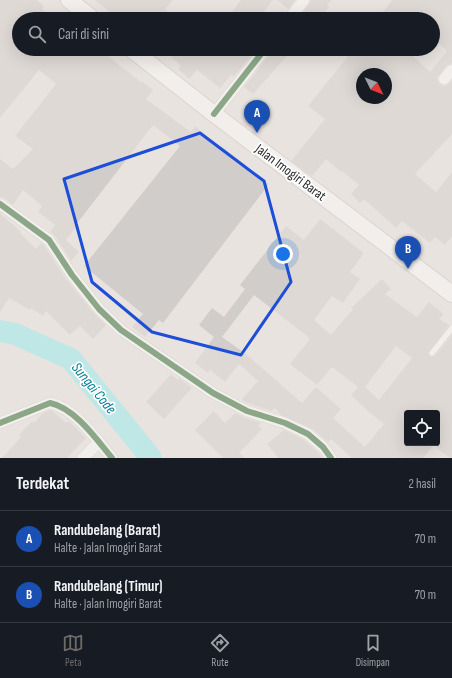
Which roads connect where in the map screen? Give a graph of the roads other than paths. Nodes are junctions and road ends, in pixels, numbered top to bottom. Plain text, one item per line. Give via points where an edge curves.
1 (69, 0) edge
2 (304, 0) edge
3 (84, 12) edge
4 (295, 12) edge
5 (140, 56) edge
6 (260, 56) edge
7 (452, 70) edge
8 (444, 80) dead end
9 (214, 114) junction
10 (2, 209) edge
11 (452, 294) edge
12 (452, 328) edge
13 (432, 353) dead end
14 (14, 418) junction
15 (0, 423) edge
16 (0, 433) edge
17 (99, 442) junction
18 (83, 458) edge
19 (112, 458) edge
20 (331, 458) edge

1 - 3 main road
2 - 4 street
5 - 9 main road, Jalan Imogiri Barat
6 - 9 street
7 - 8 street
9 - 11 main road, Jalan Imogiri Barat
10 - 20 street via 49,240 95,304 121,330 212,393 246,410 308,434
12 - 13 lane
14 - 15 street
14 - 16 street
14 - 17 street via 54,404 67,410
17 - 18 street
17 - 19 street

